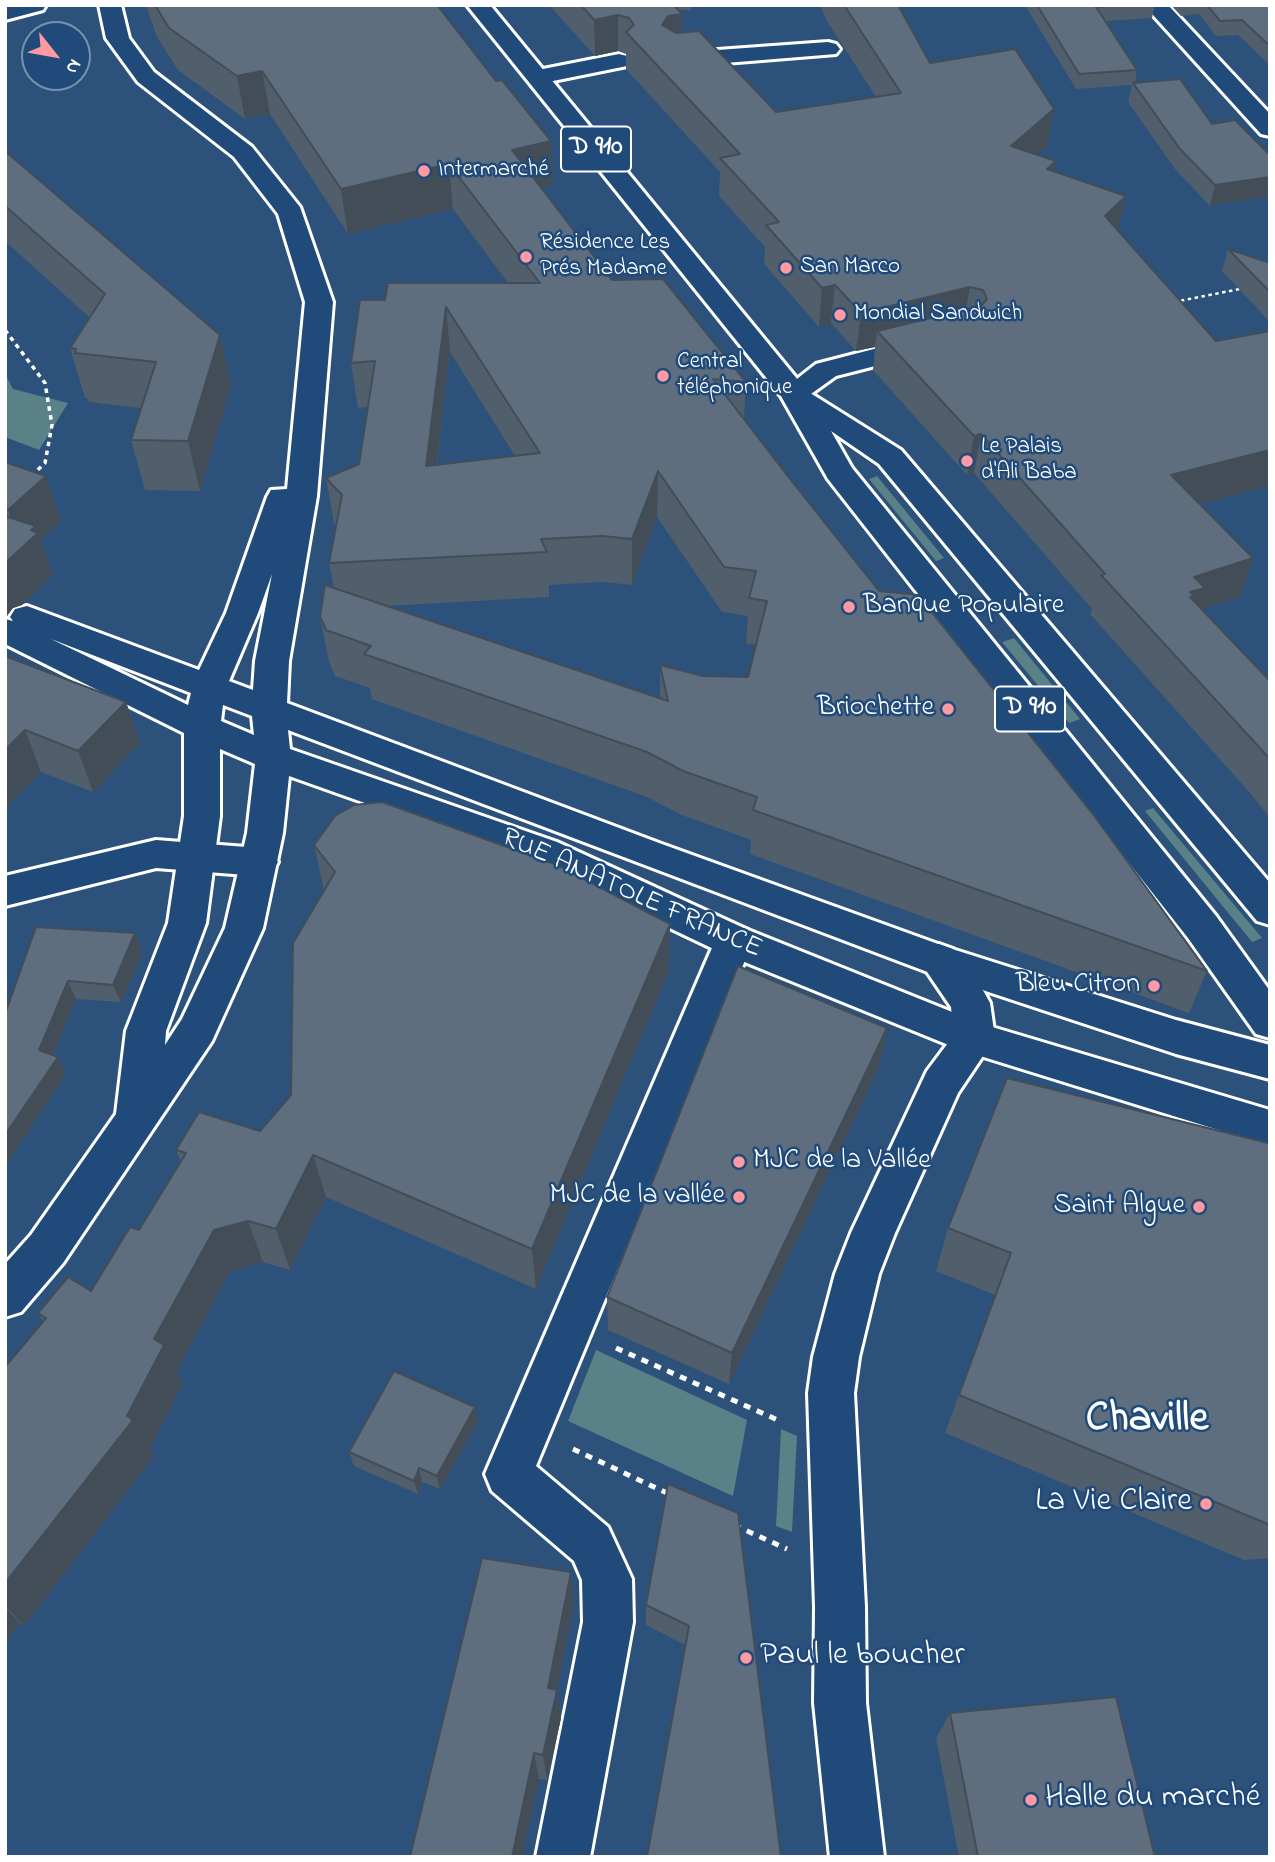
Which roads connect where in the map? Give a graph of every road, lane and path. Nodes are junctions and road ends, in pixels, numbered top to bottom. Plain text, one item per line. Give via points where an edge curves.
1 (35, 5) edge
2 (110, 5) edge
3 (478, 5) edge
4 (1155, 5) edge
5 (5, 13) edge
6 (828, 48) dead end
7 (676, 60) edge
8 (619, 61) dead end
9 (538, 77) junction
10 (1270, 128) edge
11 (1257, 286) edge
12 (1169, 303) edge
13 (5, 330) edge
14 (952, 338) edge
15 (794, 393) junction
16 (307, 430) junction
17 (25, 482) edge
18 (5, 609) edge
19 (5, 630) edge
20 (209, 685) junction
21 (269, 709) junction
22 (202, 727) junction
23 (274, 758) junction
24 (196, 857) junction
25 (259, 862) junction
26 (5, 891) edge
27 (1270, 910) edge
28 (734, 941) junction
29 (939, 960) junction
30 (1270, 1023) edge
31 (975, 1038) junction
32 (1270, 1062) edge
33 (135, 1119) junction
34 (1270, 1128) edge
35 (5, 1297) edge
36 (572, 1328) junction
37 (527, 1428) junction
38 (832, 1445) junction
39 (677, 1498) edge
40 (726, 1521) edge
41 (838, 1573) junction
42 (563, 1857) edge
43 (857, 1857) edge

1 - 5 main road
2 - 16 main road via 118,38 146,77 243,152 291,213 319,302
3 - 9 main road, D 910
4 - 10 main road
6 - 7 main road
8 - 9 main road
9 - 15 main road, D 910
11 - 12 path
13 - 17 path via 44,383 52,425 45,463
14 - 15 main road via 826,370
15 - 27 main road, D 910 via 890,457
15 - 30 main road, D 910 via 839,472 1185,906
16 - 20 main road via 239,622
16 - 21 main road via 302,496 272,662
18 - 20 main road, RUE ANATOLE FRANCE
19 - 22 main road, RUE ANATOLE FRANCE
20 - 21 main road, RUE ANATOLE FRANCE
20 - 22 main road
21 - 23 main road
21 - 29 main road, RUE ANATOLE FRANCE
22 - 23 main road, RUE ANATOLE FRANCE
22 - 24 main road via 202,816
23 - 25 main road
23 - 28 main road, RUE ANATOLE FRANCE via 544,852
24 - 25 main road
24 - 26 main road via 156,854
24 - 33 main road via 187,923 146,1031
25 - 33 main road via 244,928 198,1029
28 - 31 main road, RUE ANATOLE FRANCE
28 - 36 main road
29 - 31 main road via 970,1003
29 - 32 main road, RUE ANATOLE FRANCE via 1176,1037
31 - 34 main road, RUE ANATOLE FRANCE
31 - 38 main road via 942,1083 857,1274 836,1357
33 - 35 main road via 47,1248
36 - 37 main road
36 - 38 path
37 - 39 path
37 - 42 main road via 509,1474 591,1544 607,1579 608,1622
38 - 41 main road
40 - 41 path
41 - 43 main road via 840,1703

